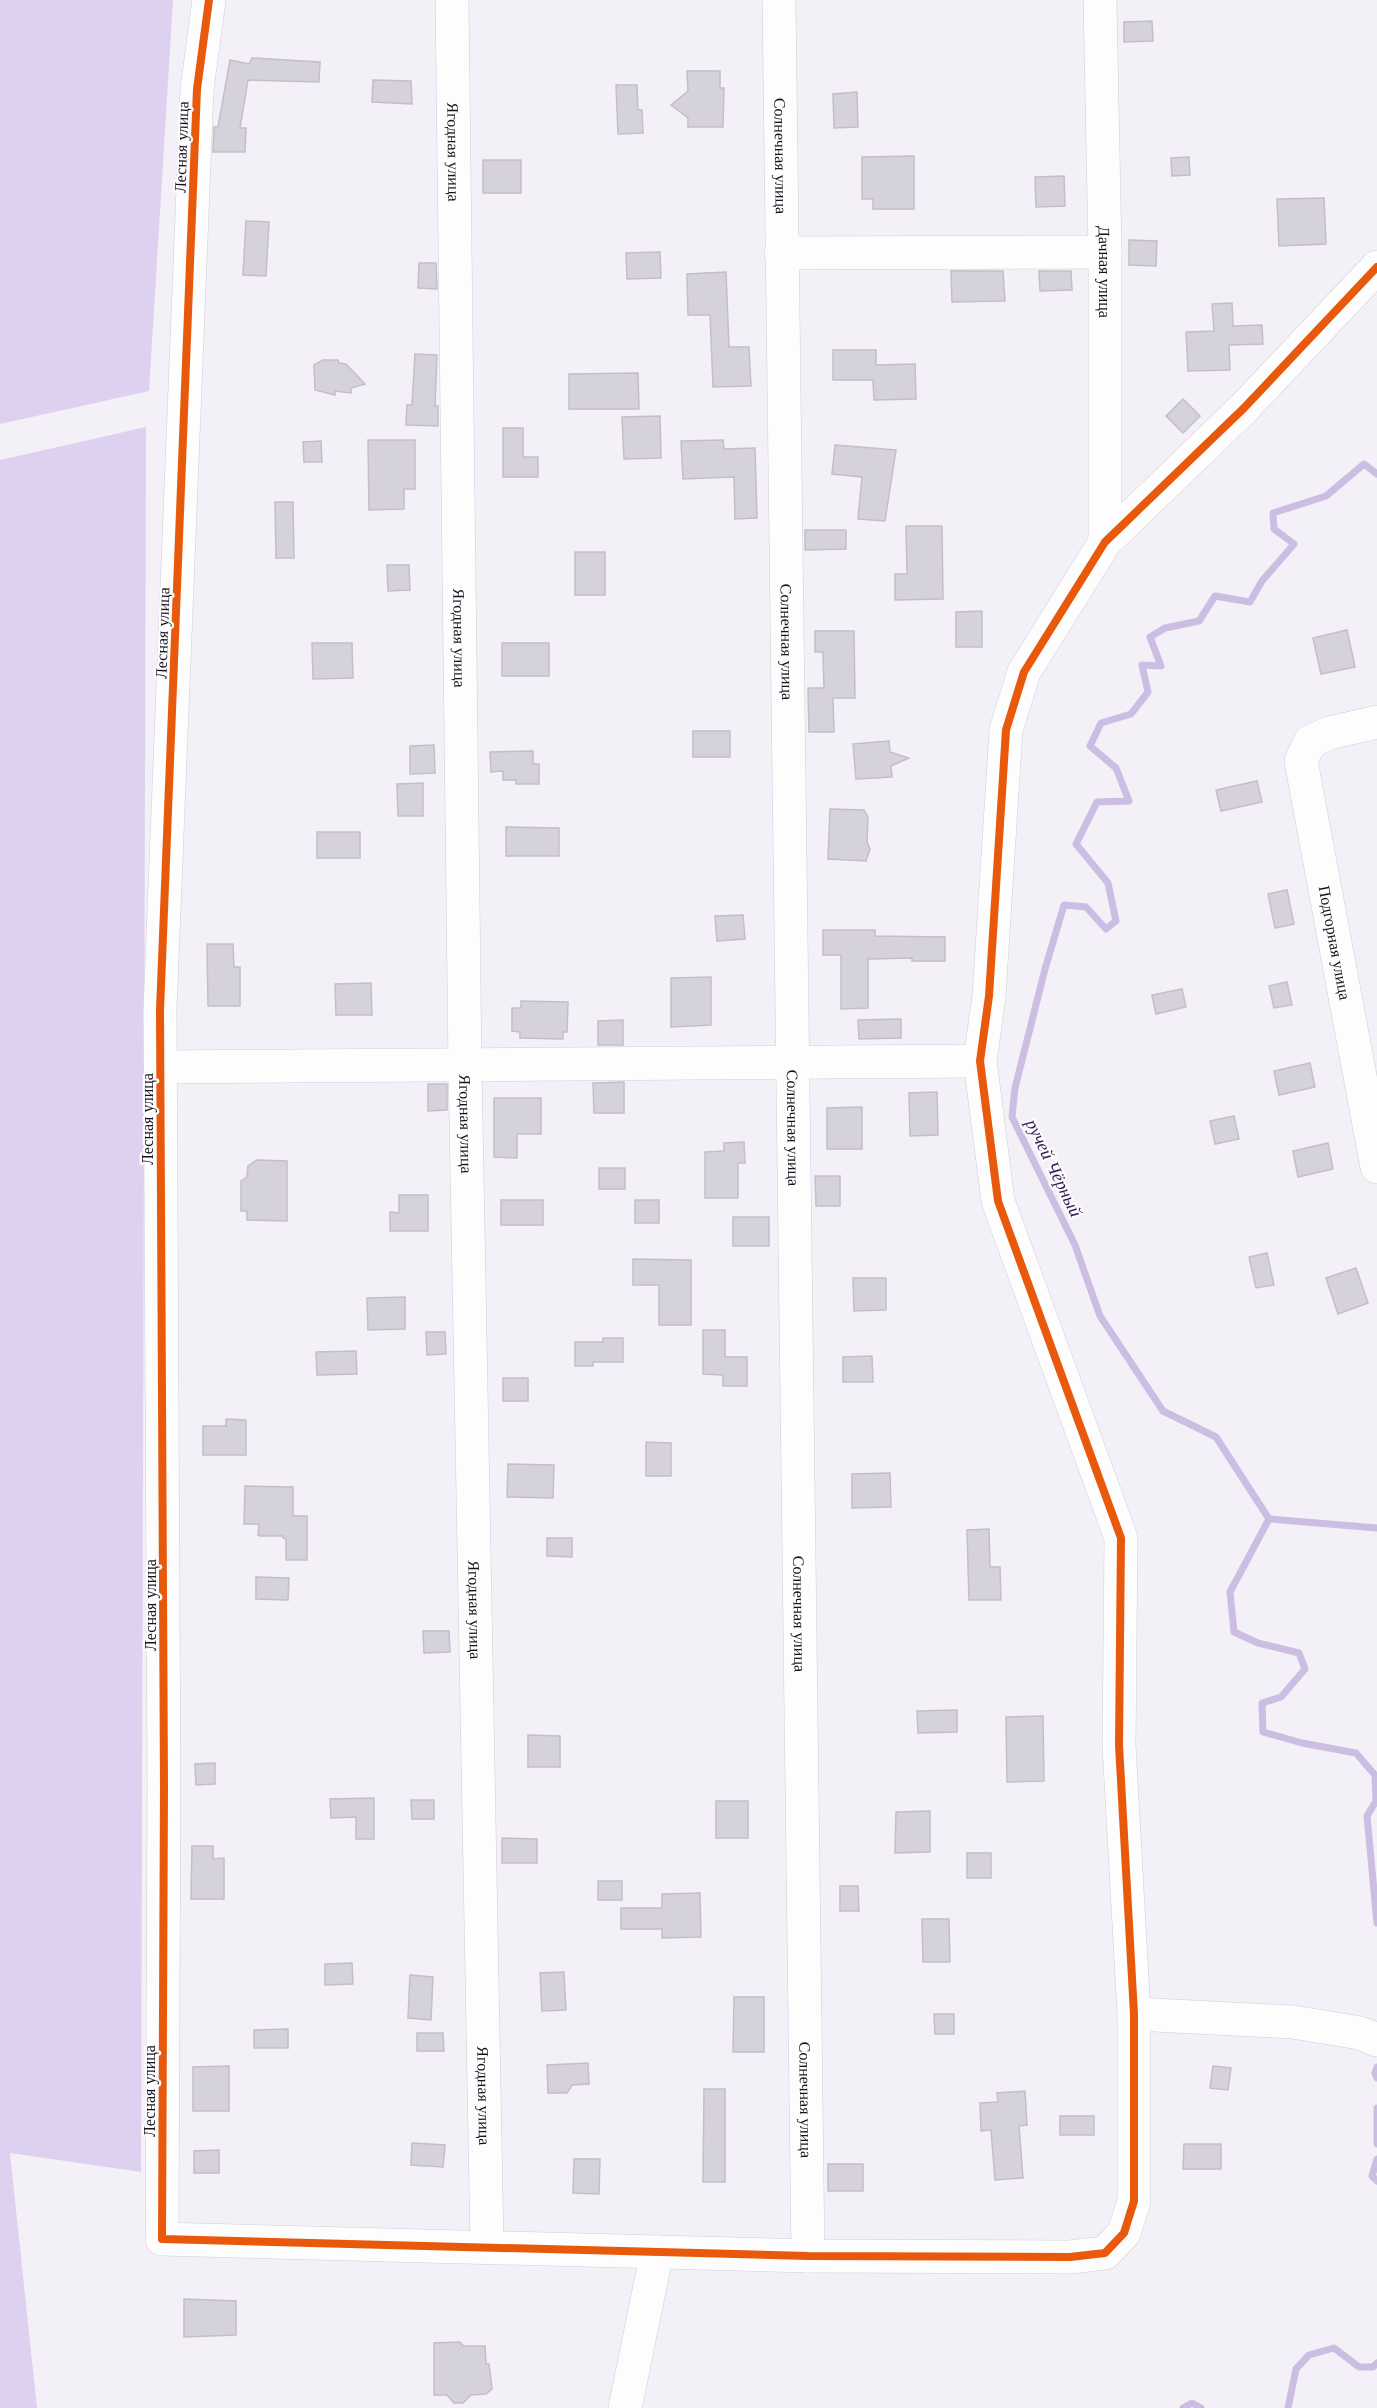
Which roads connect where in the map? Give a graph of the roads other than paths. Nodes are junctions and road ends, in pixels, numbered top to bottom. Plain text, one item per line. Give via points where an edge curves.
1 (209, 0) edge
2 (452, 0) edge
3 (779, 0) edge
4 (1100, 0) edge
5 (1105, 252) junction
6 (781, 253) junction
7 (1377, 267) edge
8 (1105, 542) junction
9 (1377, 722) edge
10 (1366, 1050) edge
11 (792, 1061) junction
12 (980, 1061) junction
13 (465, 1066) junction
14 (160, 1067) junction
15 (1377, 1167) edge
16 (1134, 2014) junction
17 (1377, 2040) edge
18 (487, 2247) junction
19 (657, 2252) junction
20 (808, 2256) junction
21 (625, 2408) edge

1 - 14 street, Лесная улица via 196,101
2 - 13 street, Ягодная улица
3 - 6 street, Солнечная улица
4 - 5 street, Дачная улица
5 - 6 street
5 - 8 street, Дачная улица
6 - 11 street, Солнечная улица
7 - 8 street via 1244,408
8 - 12 street via 1024,672 1006,730 989,996
9 - 10 street, Подгорная улица via 1329,733 1310,742 1301,761
10 - 15 street, Подгорная улица
11 - 12 street
11 - 13 street
11 - 20 street, Солнечная улица
12 - 16 street via 998,1201 1121,1538 1119,1745
13 - 14 street
13 - 18 street, Ягодная улица
14 - 18 street, Лесная улица via 162,2239
16 - 17 street via 1293,2022 1360,2033
16 - 20 street via 1134,2201 1124,2233 1105,2253 1070,2257
18 - 19 street
19 - 20 street
19 - 21 street

